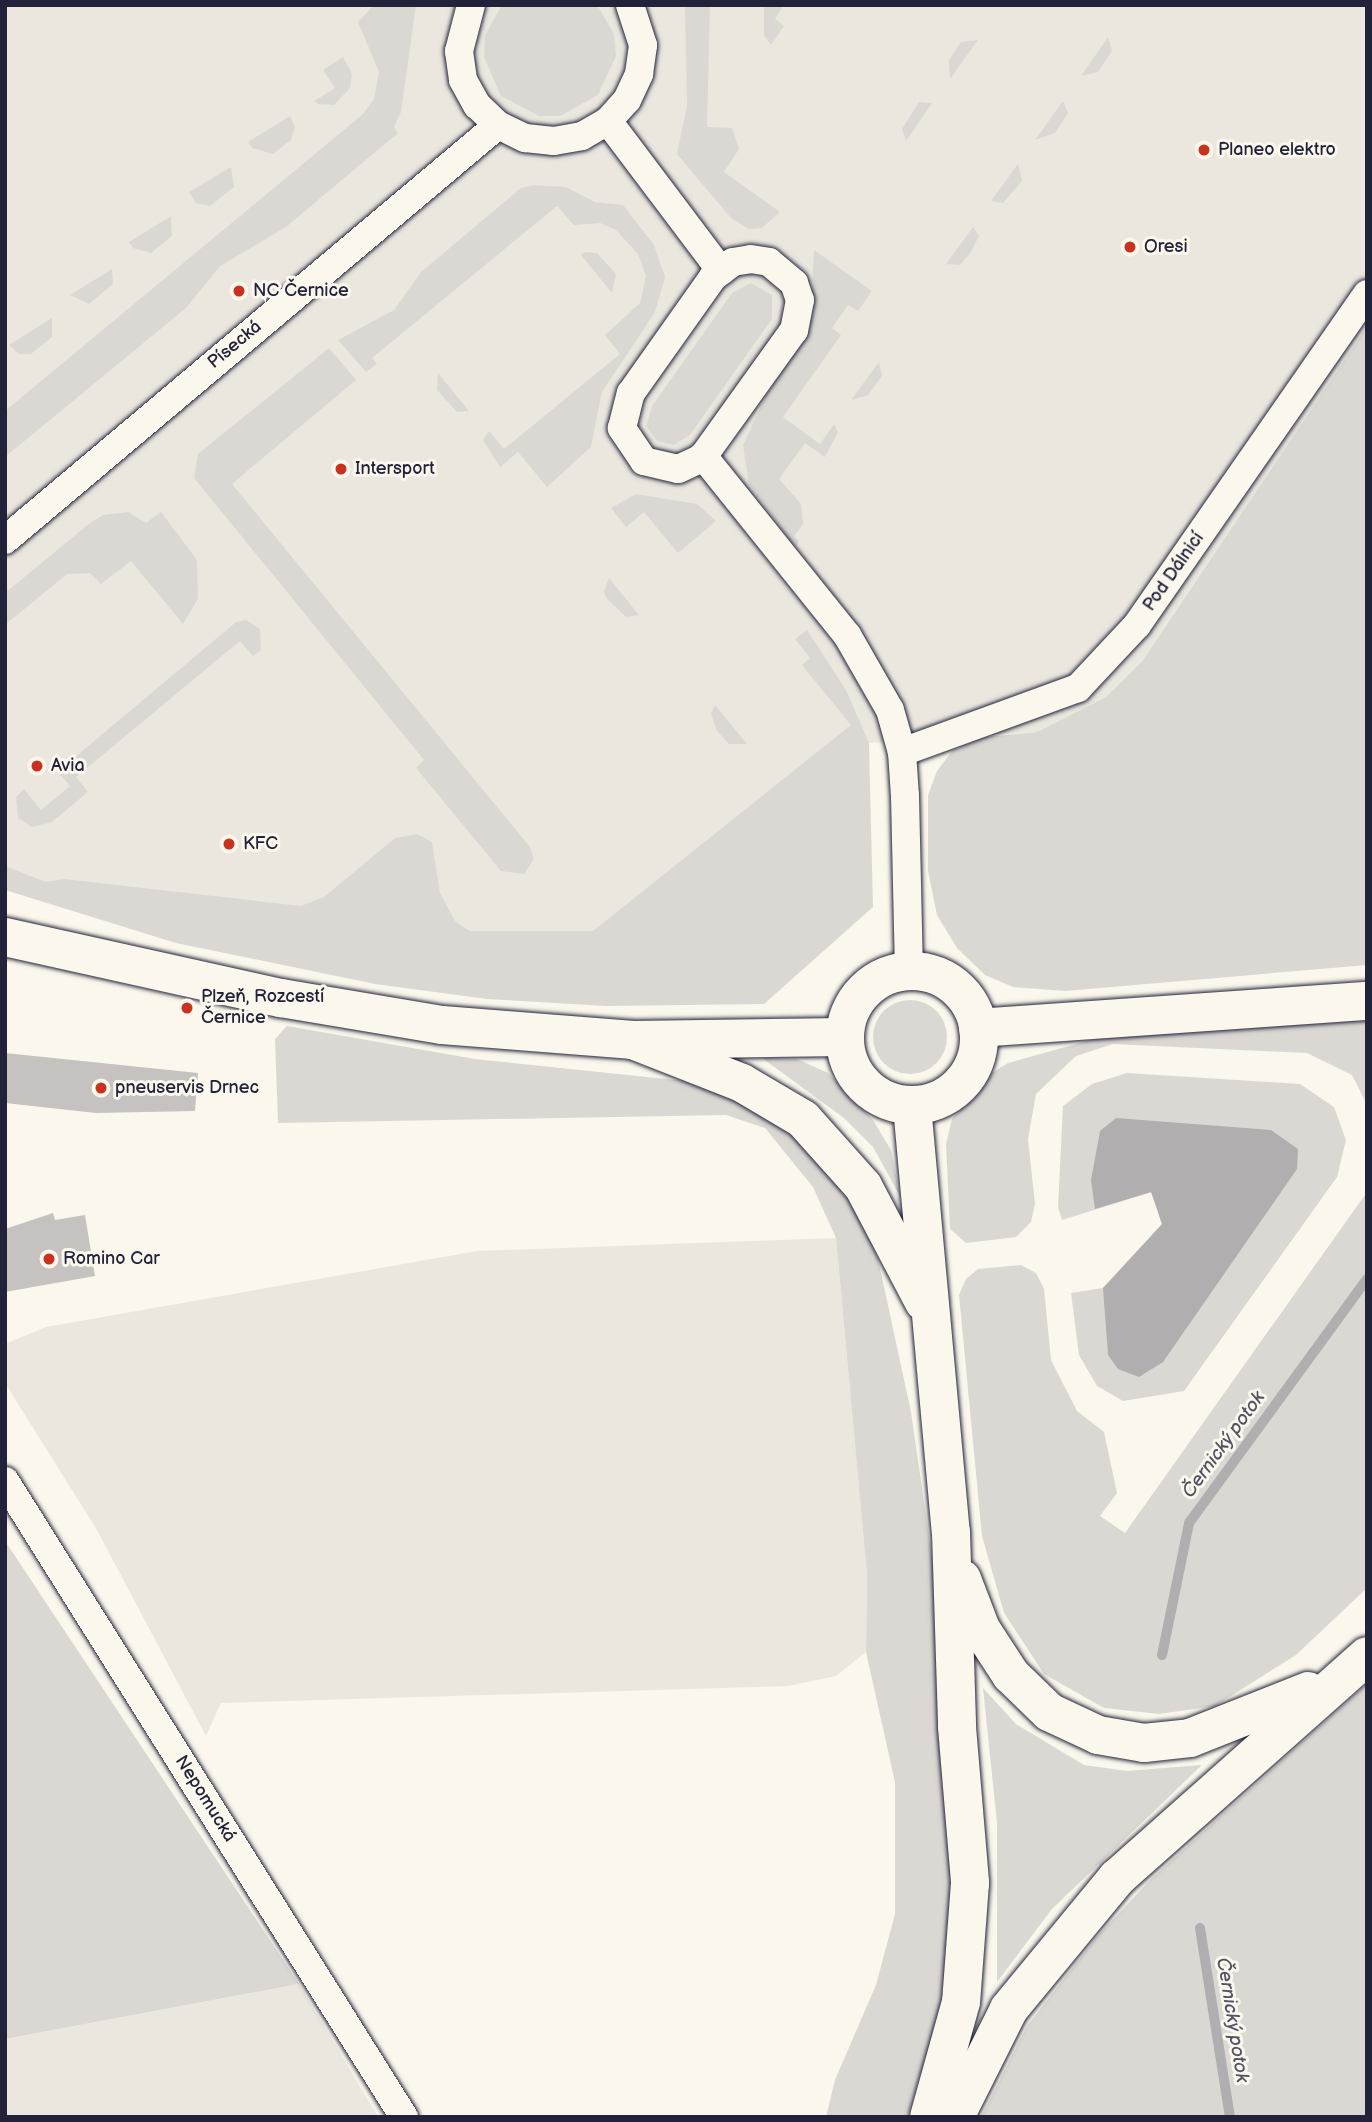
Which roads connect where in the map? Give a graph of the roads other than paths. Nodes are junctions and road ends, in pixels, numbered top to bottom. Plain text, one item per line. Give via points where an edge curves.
1 (471, 5) edge
2 (630, 5) edge
3 (608, 121) junction
4 (498, 125) junction
5 (720, 271) junction
6 (1367, 294) edge
7 (703, 456) junction
8 (5, 540) edge
9 (902, 752) junction
10 (5, 937) edge
11 (909, 971) junction
12 (1367, 1001) edge
13 (978, 1028) junction
14 (845, 1037) junction
15 (633, 1040) junction
16 (912, 1106) junction
17 (934, 1322) junction
18 (5, 1481) edge
19 (951, 1532) junction
20 (1367, 1655) edge
21 (404, 2117) edge
22 (929, 2117) edge
23 (954, 2117) edge

1 - 4 street via 458,51 463,80 477,105
2 - 3 street via 643,45 639,74 627,100
3 - 4 street via 582,136 554,141 525,138
3 - 5 street
4 - 8 street, Písecká
5 - 7 street via 751,259 769,262 794,283 799,316
5 - 7 street via 624,407 625,439 644,461 678,469
6 - 9 street, Pod Dálnicí via 1137,625 1079,688
7 - 9 street via 847,635 890,710
9 - 11 street
10 - 15 main road via 281,998 442,1025
11 - 13 main road via 937,977 962,993
11 - 14 main road via 889,975 864,992 848,1017
12 - 13 main road
13 - 16 main road via 970,1073 955,1090
14 - 15 main road
14 - 16 main road via 857,1077 872,1092
15 - 17 main road via 742,1083 821,1135 863,1186
16 - 17 main road
17 - 19 main road
18 - 21 street, Nepomucká
19 - 20 main road via 969,1602 1003,1665 1049,1712 1098,1735 1144,1743 1190,1738 1300,1695
19 - 22 main road via 970,1923 961,2002
20 - 23 main road via 1117,1878 1009,2009

